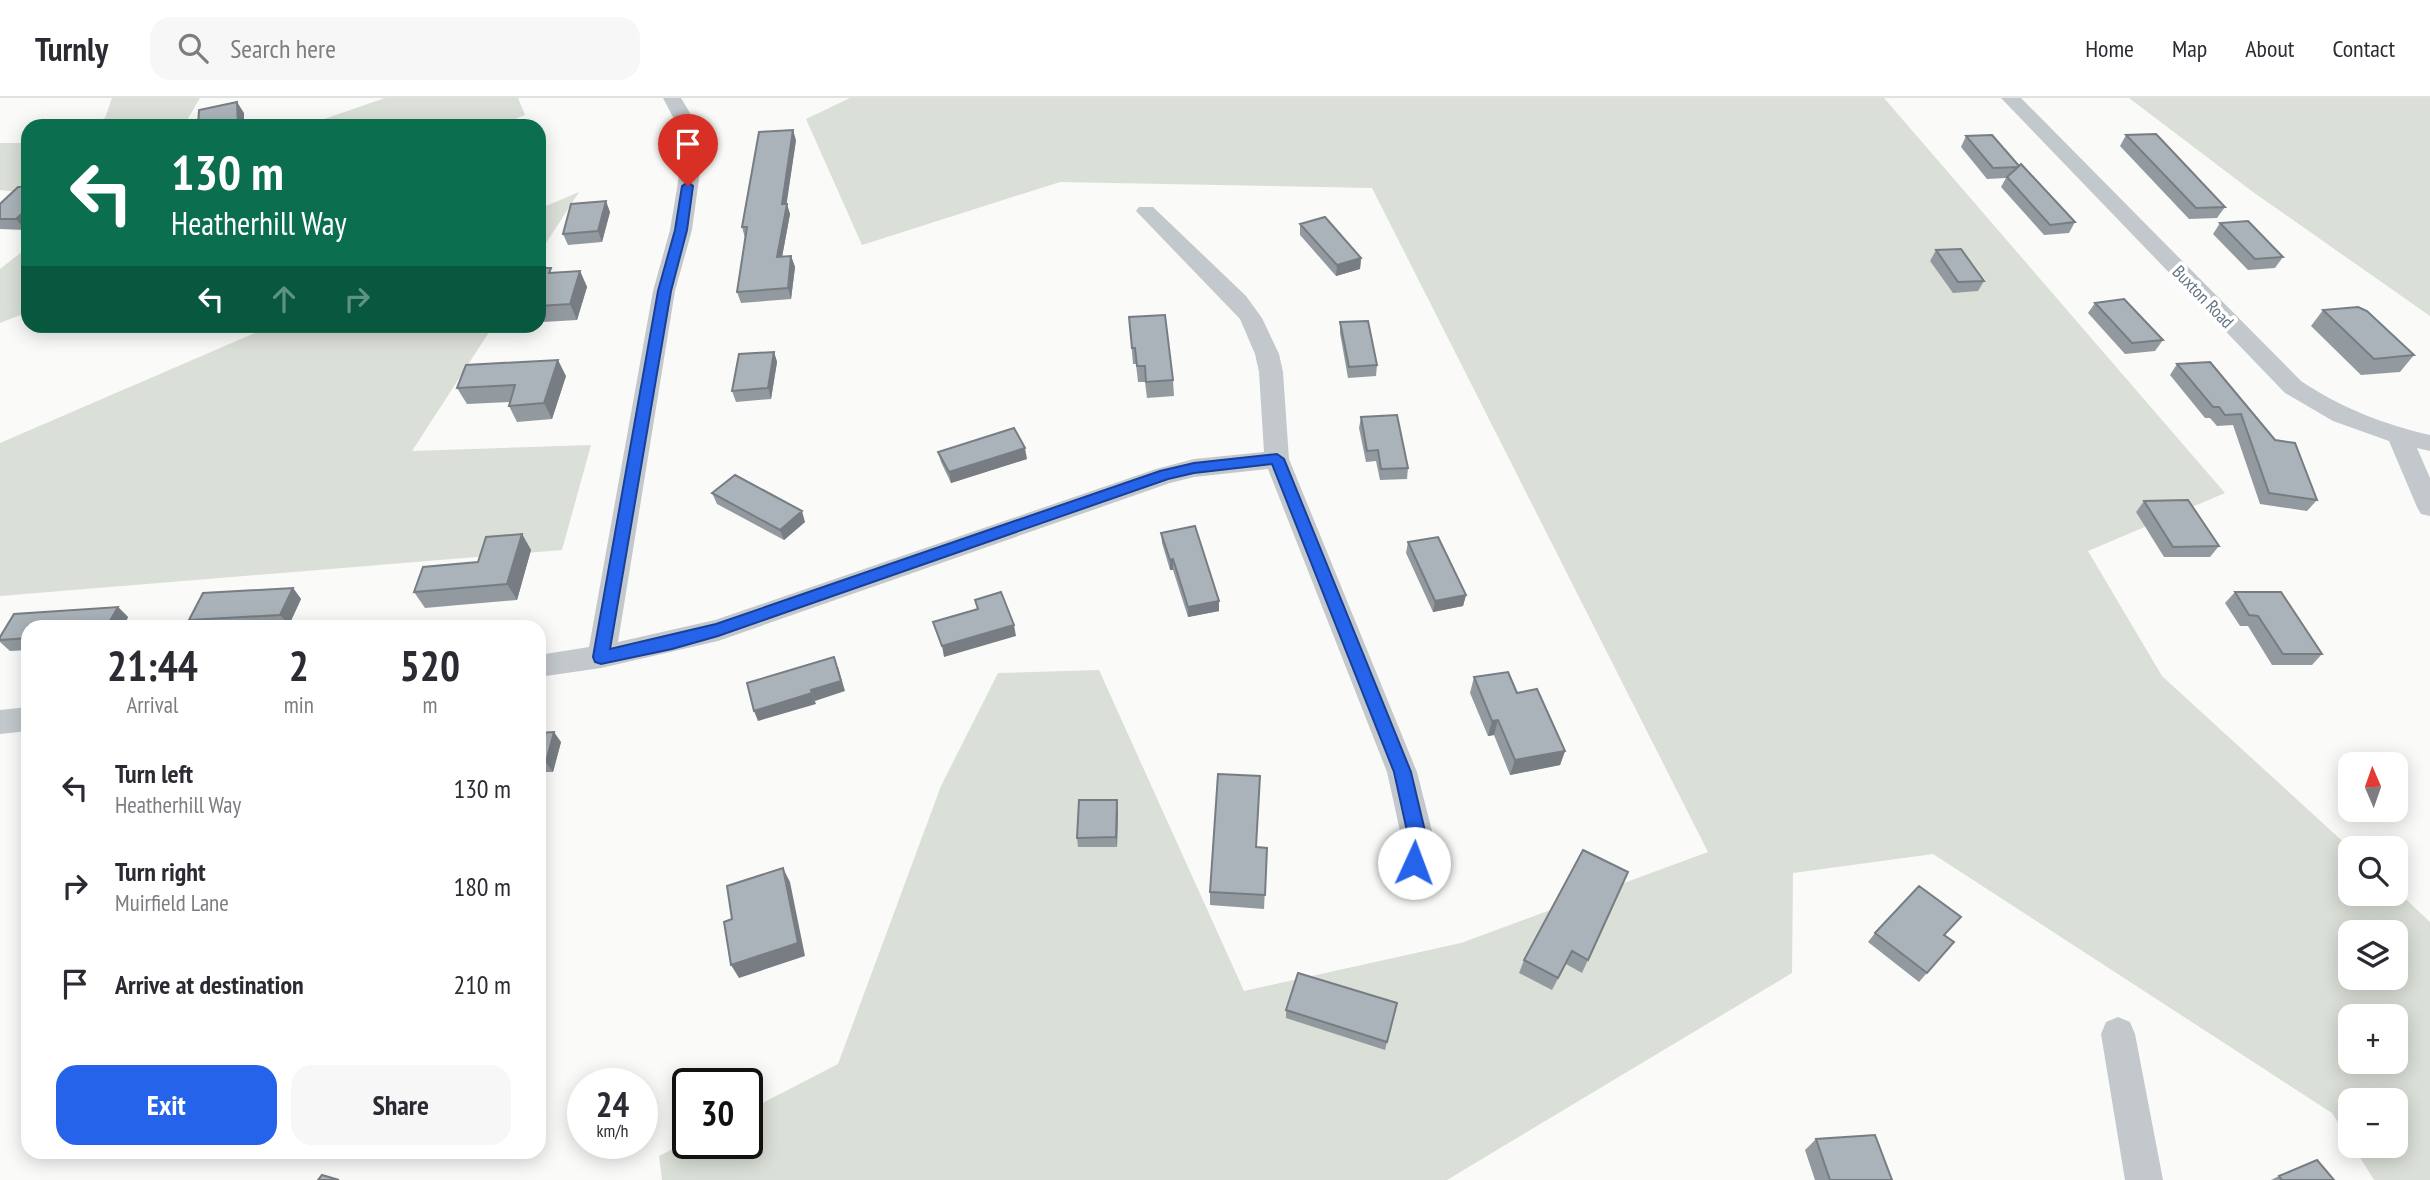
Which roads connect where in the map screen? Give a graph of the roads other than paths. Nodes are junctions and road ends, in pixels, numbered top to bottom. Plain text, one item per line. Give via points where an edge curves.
1 (672, 98) edge
2 (2010, 98) edge
3 (1146, 211) dead end
4 (2400, 437) junction
5 (2430, 443) edge
6 (1277, 459) junction
7 (2430, 507) edge
8 (601, 657) junction
9 (546, 665) edge
10 (21, 720) edge
11 (0, 722) edge
12 (1414, 863) dead end
13 (2118, 1034) dead end
14 (2144, 1180) edge

1 - 8 street via 686,123 691,164 681,230 664,291
2 - 4 street, Buxton Road via 2293,387 2336,414
3 - 6 street via 1251,318 1271,372
4 - 5 street, Buxton Road
4 - 7 street
6 - 8 street via 1165,475 718,629
6 - 12 street via 1402,772 1416,831
8 - 9 street
10 - 11 street
13 - 14 street

